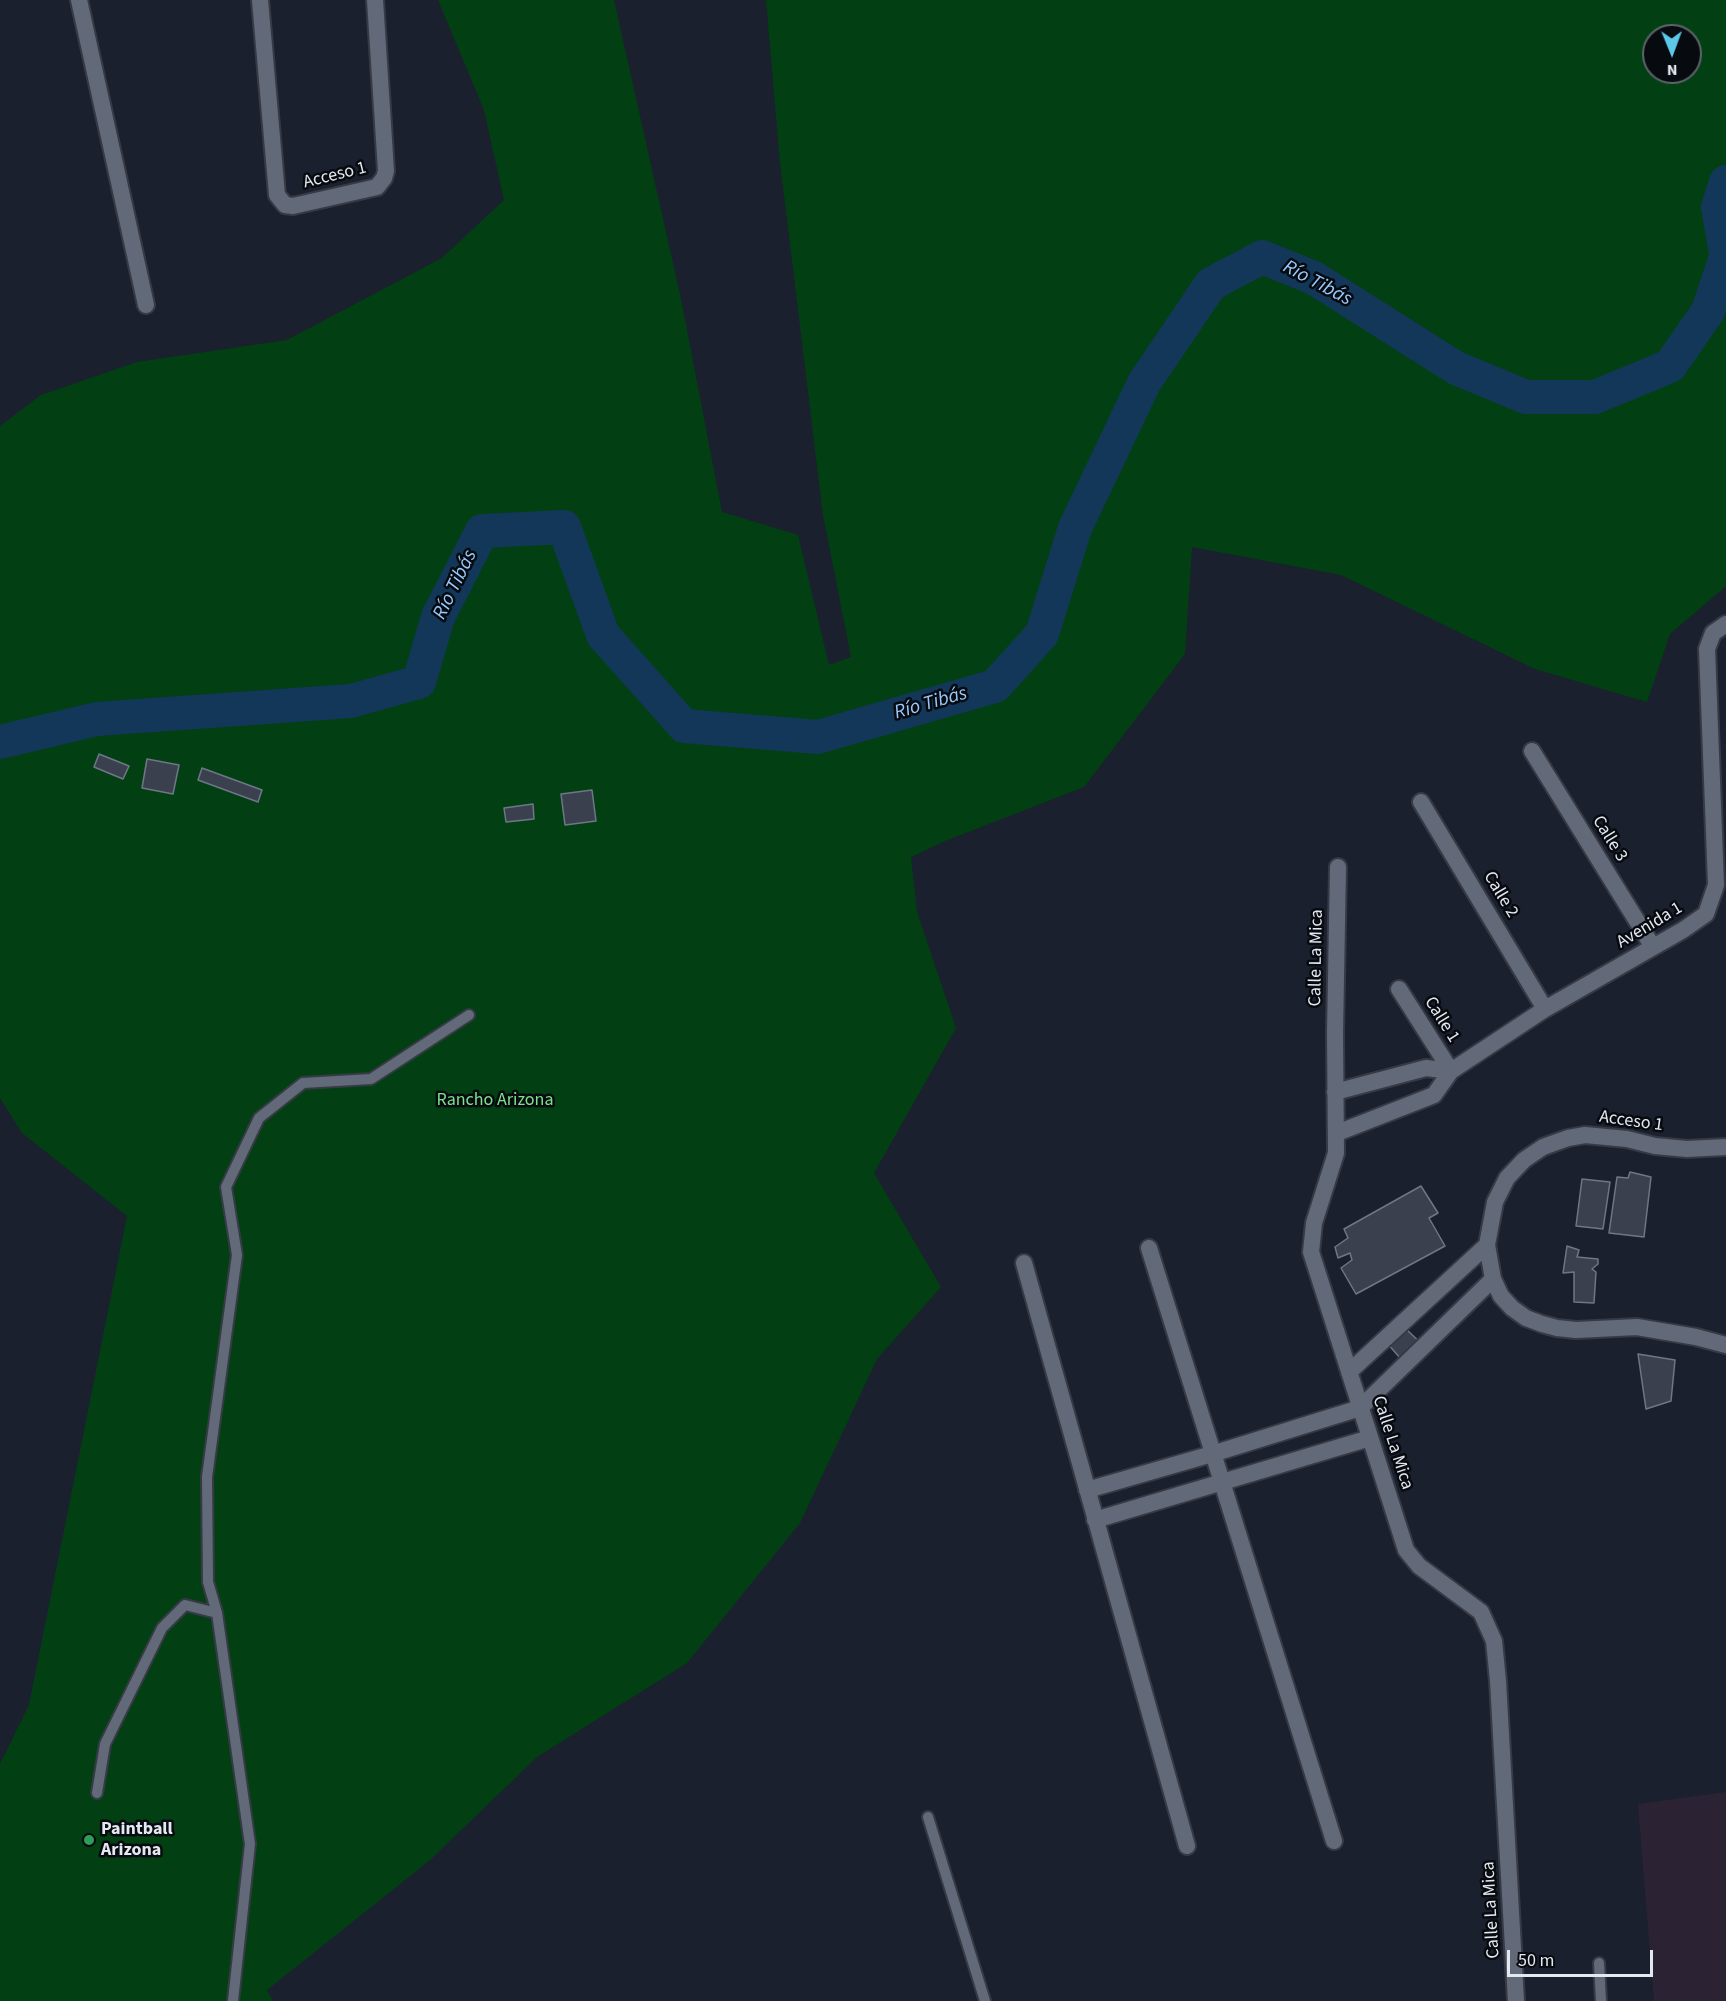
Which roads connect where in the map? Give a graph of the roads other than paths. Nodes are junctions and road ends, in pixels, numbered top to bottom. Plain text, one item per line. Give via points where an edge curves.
1 (79, 0) edge
2 (260, 0) edge
3 (375, 0) edge
4 (146, 305) dead end
5 (1726, 624) edge
6 (1533, 751) dead end
7 (1420, 802) dead end
8 (1338, 867) dead end
9 (1653, 947) junction
10 (1399, 990) dead end
11 (1545, 1009) junction
12 (469, 1015) dead end
13 (1451, 1071) junction
14 (1335, 1092) junction
15 (1337, 1133) junction
16 (1726, 1147) edge
17 (1487, 1245) junction
18 (1149, 1248) dead end
19 (1024, 1263) dead end
20 (1493, 1279) junction
21 (1726, 1346) edge
22 (1349, 1372) junction
23 (1360, 1408) junction
24 (1370, 1438) junction
25 (1212, 1454) junction
26 (1221, 1483) junction
27 (1087, 1490) junction
28 (1095, 1520) junction
29 (217, 1612) junction
30 (97, 1793) dead end
31 (928, 1817) dead end
32 (1334, 1841) dead end
33 (1188, 1845) dead end
34 (1599, 1963) dead end
35 (232, 2001) edge
36 (985, 2001) edge
37 (1516, 2001) edge
38 (1601, 2001) edge

1 - 4 street
2 - 3 street, Acceso 1 via 277,195 285,205 293,206 377,187 384,178
5 - 9 street, Avenida 1 via 1713,633 1707,649 1716,885 1706,914
6 - 9 street, Calle 3
7 - 11 street, Calle 2
8 - 14 street, Calle La Mica
9 - 11 street, Avenida 1
10 - 13 street, Calle 1
11 - 13 street, Avenida 1
12 - 29 lane via 371,1079 303,1083 259,1118 226,1187 237,1255 207,1477 208,1582
13 - 14 street via 1426,1068
13 - 15 street, Avenida 1 via 1434,1095
14 - 15 street, Calle La Mica
15 - 22 street, Calle La Mica via 1336,1153 1314,1224 1311,1252
16 - 17 street, Acceso 1 via 1687,1149 1585,1135 1543,1147 1507,1178 1495,1202
17 - 20 street, Acceso 1
17 - 22 street
18 - 25 street
19 - 27 street
20 - 21 street, Acceso 1 via 1512,1308 1542,1324 1576,1330 1637,1327
20 - 23 street
22 - 23 street, Calle La Mica
23 - 24 street, Calle La Mica
23 - 25 street
24 - 26 street
24 - 37 street, Calle La Mica via 1406,1551 1419,1566 1481,1612 1494,1641
25 - 26 street
25 - 27 street
26 - 28 street
26 - 32 street
27 - 28 street
28 - 33 street
29 - 30 lane via 185,1605 162,1628 105,1744
29 - 35 lane via 250,1844
31 - 36 lane
34 - 38 lane

